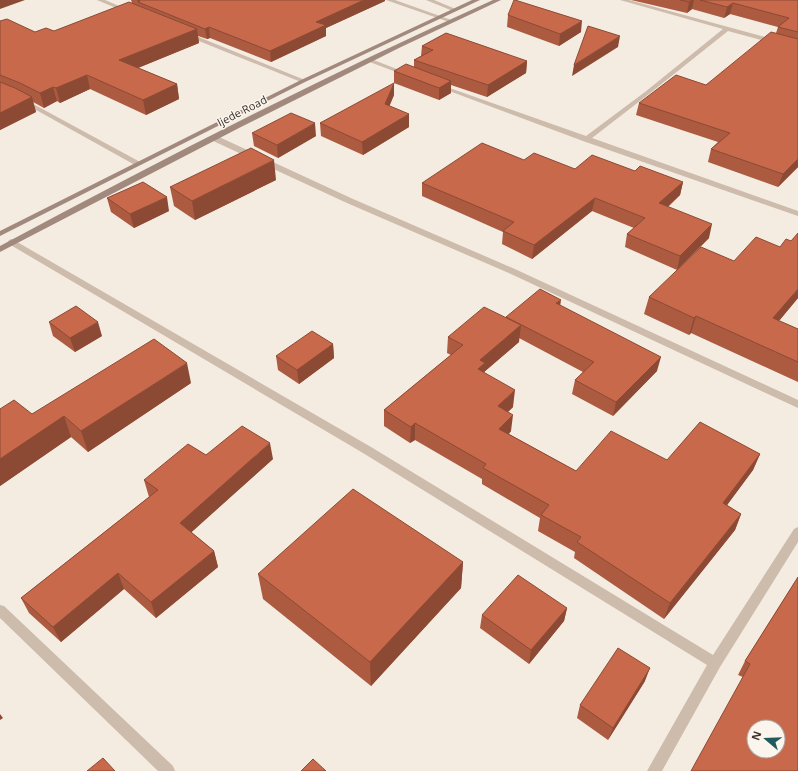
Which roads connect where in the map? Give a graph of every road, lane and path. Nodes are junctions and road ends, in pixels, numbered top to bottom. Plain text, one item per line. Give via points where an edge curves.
1 (100, 0) edge
2 (389, 0) edge
3 (477, 0) edge
4 (498, 0) edge
5 (623, 0) edge
6 (434, 1) edge
7 (454, 10) junction
8 (137, 14) edge
9 (439, 16) junction
10 (451, 21) junction
11 (728, 28) junction
12 (180, 32) edge
13 (798, 48) edge
14 (369, 60) junction
15 (414, 77) edge
16 (303, 81) junction
17 (429, 82) edge
18 (0, 91) edge
19 (214, 138) junction
20 (586, 139) junction
21 (138, 163) junction
22 (798, 214) edge
23 (0, 234) edge
24 (12, 242) junction
25 (0, 249) edge
26 (798, 404) edge
27 (798, 532) edge
28 (0, 610) edge
29 (715, 663) junction
30 (168, 771) edge
31 (654, 771) edge

1 - 8 street
2 - 9 street
3 - 7 main road, Ijede Road
4 - 10 main road, Ijede Road
5 - 11 street
6 - 7 street
7 - 9 main road, Ijede Road
9 - 10 street
9 - 16 main road, Ijede Road
10 - 14 main road, Ijede Road
11 - 13 street
11 - 20 street
12 - 16 street
14 - 15 street
14 - 19 main road, Ijede Road
16 - 21 main road, Ijede Road
17 - 20 street
18 - 21 street via 22,100
19 - 24 main road, Ijede Road
19 - 26 street via 514,272
20 - 22 street
21 - 23 main road, Ijede Road
24 - 25 main road, Ijede Road
24 - 29 street via 367,450
27 - 29 street
28 - 30 street
29 - 31 street

